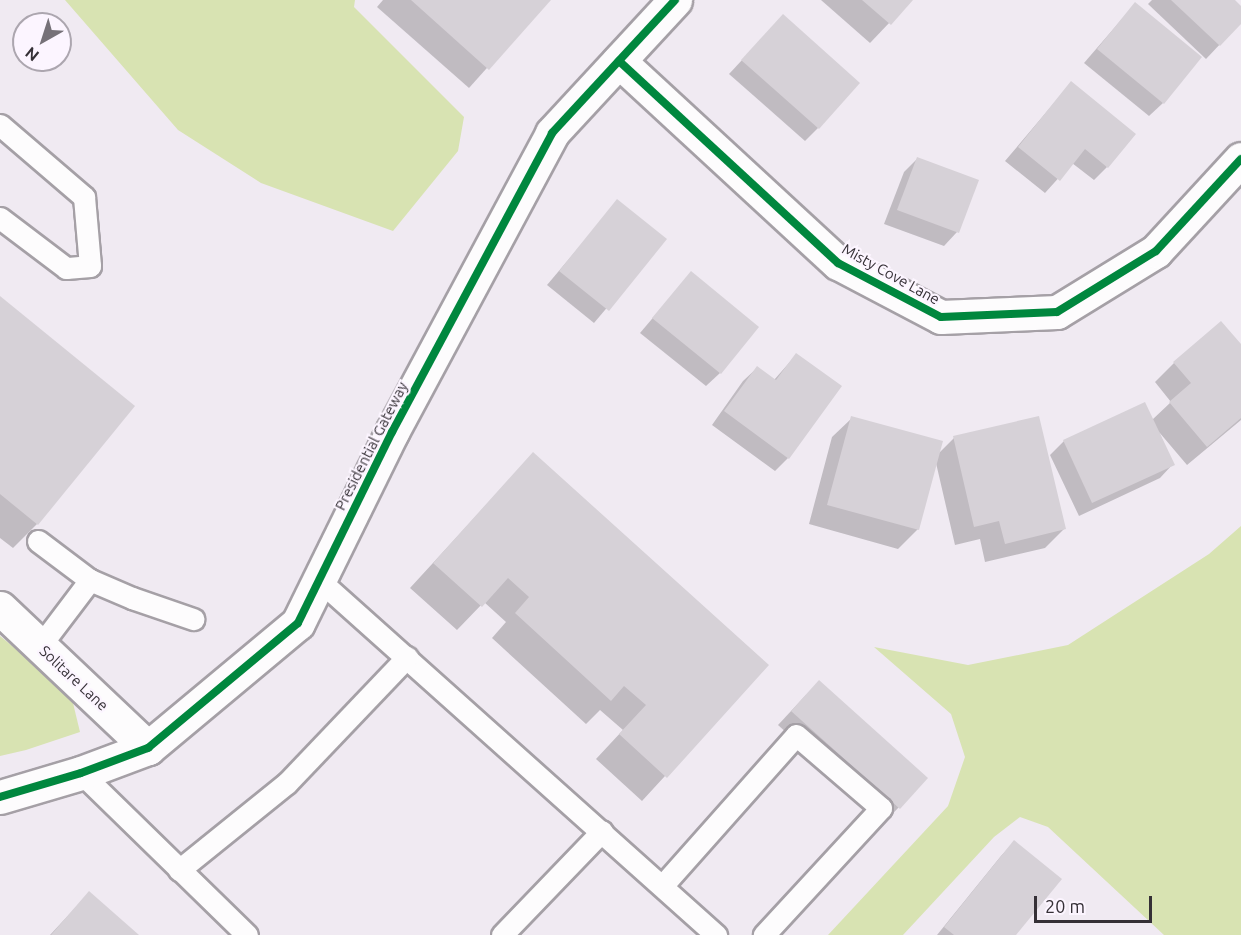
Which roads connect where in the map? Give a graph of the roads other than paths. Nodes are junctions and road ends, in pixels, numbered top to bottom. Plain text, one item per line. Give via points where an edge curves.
1 (675, 0) edge
2 (620, 61) junction
3 (0, 124) edge
4 (1241, 159) edge
5 (0, 218) edge
6 (38, 541) dead end
7 (90, 580) junction
8 (319, 580) junction
9 (0, 608) edge
10 (193, 619) dead end
11 (40, 646) junction
12 (407, 657) junction
13 (148, 748) junction
14 (81, 773) junction
15 (0, 797) edge
16 (602, 831) junction
17 (179, 870) junction
18 (663, 885) junction
19 (247, 935) edge
20 (502, 935) edge
21 (716, 935) edge
22 (764, 935) edge

1 - 2 street, Presidential Gateway
2 - 4 street, Misty Cove Lane via 838,263 941,317 1057,312 1156,251
2 - 8 street, Presidential Gateway via 552,133
3 - 5 lane via 84,197 90,266 66,268
6 - 7 lane
7 - 10 lane
7 - 11 lane
8 - 12 lane
8 - 13 street, Presidential Gateway via 298,623
9 - 11 street, Solitare Lane
11 - 13 street, Solitare Lane
12 - 16 lane
12 - 17 lane via 287,783
13 - 14 street, Presidential Gateway
14 - 15 street, Presidential Gateway
14 - 17 lane
16 - 18 lane
16 - 20 lane
17 - 19 lane
18 - 21 lane
18 - 22 lane via 796,735 881,808

